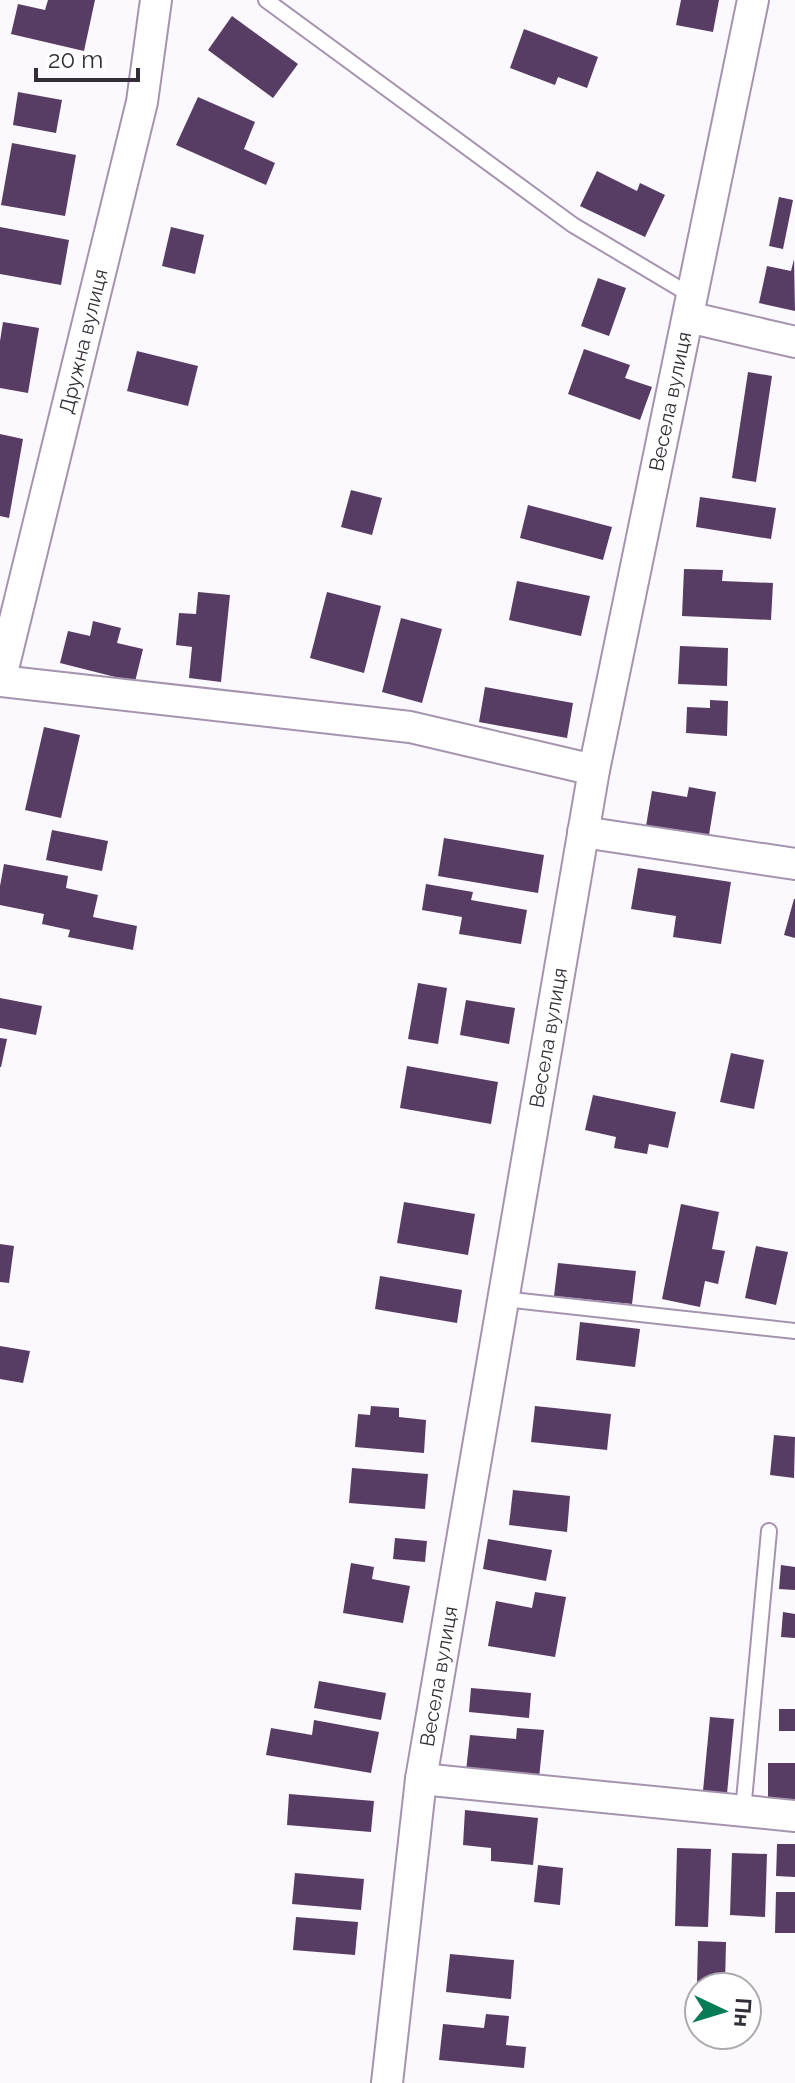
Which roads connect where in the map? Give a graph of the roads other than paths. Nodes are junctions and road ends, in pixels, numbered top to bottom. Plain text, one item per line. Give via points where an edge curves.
1 (156, 0) edge
2 (266, 0) edge
3 (753, 0) edge
4 (690, 307) junction
5 (795, 342) edge
6 (1, 670) edge
7 (594, 770) junction
8 (583, 832) junction
9 (795, 864) edge
10 (503, 1299) junction
11 (795, 1331) edge
12 (769, 1531) dead end
13 (421, 1779) junction
14 (743, 1811) junction
15 (795, 1816) edge
16 (387, 2083) edge

1 - 6 street, Дружна вулиця via 142,102
2 - 4 lane
3 - 4 street, Весела вулиця
4 - 5 street
4 - 7 street, Весела вулиця
6 - 7 street via 410,727
7 - 8 street, Весела вулиця
8 - 9 street
8 - 10 street, Весела вулиця
10 - 11 lane
10 - 13 street, Весела вулиця
12 - 14 lane
13 - 14 street
13 - 16 street, Весела вулиця
14 - 15 street

